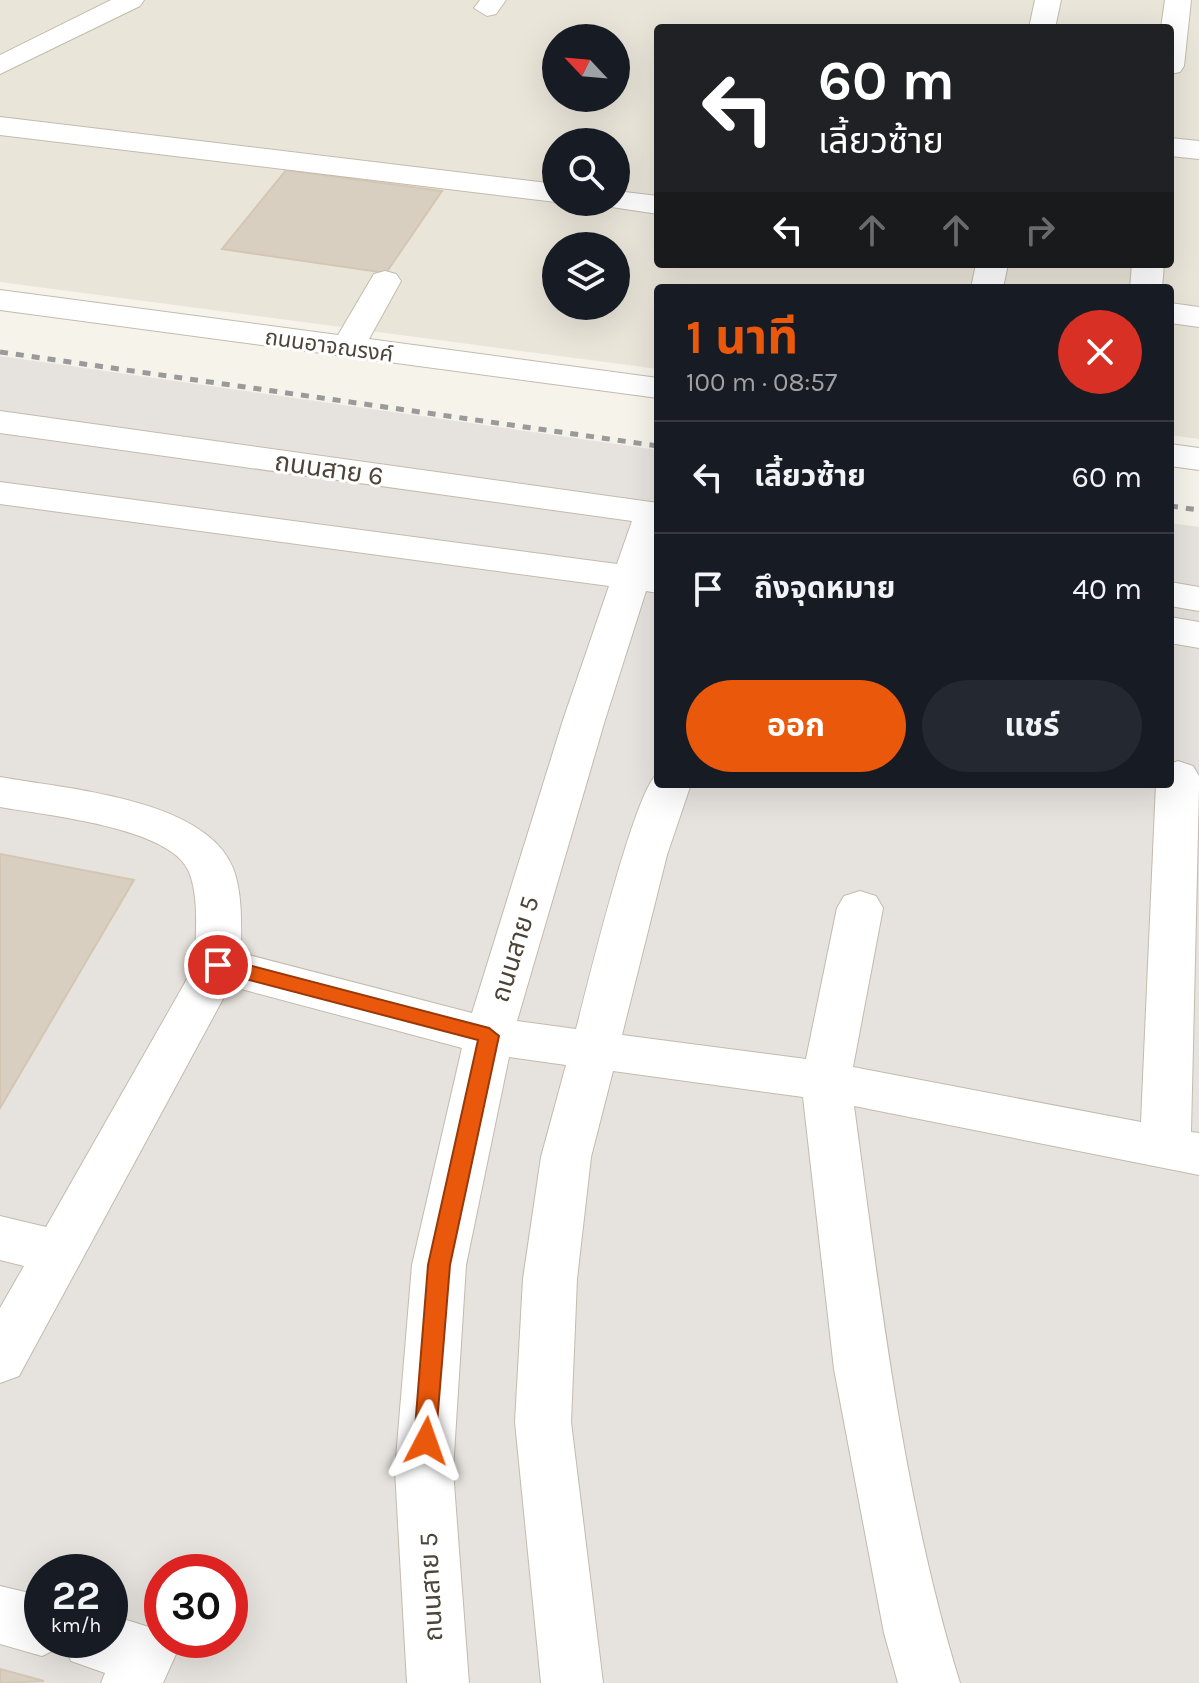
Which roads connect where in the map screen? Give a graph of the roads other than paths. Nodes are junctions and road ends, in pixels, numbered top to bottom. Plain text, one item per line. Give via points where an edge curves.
1 (131, 0) edge
2 (1048, 0) edge
3 (1178, 0) edge
4 (1188, 0) edge
5 (1199, 1) edge
6 (1043, 24) edge
7 (1174, 33) edge
8 (0, 66) edge
9 (0, 126) edge
10 (1174, 147) edge
11 (1199, 150) edge
12 (542, 191) edge
13 (630, 202) edge
14 (654, 205) edge
15 (385, 281) dead end
16 (0, 300) edge
17 (1174, 314) edge
18 (1199, 317) edge
19 (347, 349) junction
20 (654, 387) edge
21 (0, 422) edge
22 (1174, 456) edge
23 (1199, 459) edge
24 (0, 493) edge
25 (654, 514) edge
26 (654, 526) edge
27 (645, 580) edge
28 (1174, 595) edge
29 (1199, 599) edge
30 (1174, 631) edge
31 (1199, 635) edge
32 (1178, 776) dead end
33 (669, 788) edge
34 (0, 792) edge
35 (860, 908) dead end
36 (218, 965) junction
37 (489, 1036) junction
38 (593, 1050) junction
39 (826, 1081) junction
40 (1182, 1150) edge
41 (0, 1238) edge
42 (59, 1252) junction
43 (0, 1359) edge
44 (0, 1615) edge
45 (24, 1621) edge
46 (128, 1649) edge
47 (132, 1683) edge
48 (438, 1683) edge
49 (572, 1683) edge
50 (929, 1683) edge

1 - 8 street
2 - 6 street
3 - 7 street
4 - 5 street
9 - 12 street
10 - 11 street
13 - 14 street
15 - 19 street
16 - 19 street, ถนนอาจณรงค์
17 - 18 street
19 - 20 street, ถนนอาจณรงค์
21 - 25 street, ถนนสาย 6
22 - 23 street
24 - 27 street
26 - 27 street, ถนนสาย 5
27 - 37 street, ถนนสาย 5 via 584,720
28 - 29 street
30 - 31 street
32 - 40 street
33 - 38 street via 645,855
34 - 36 street via 159,824 188,838 209,862 217,895
35 - 39 street
36 - 37 street
36 - 42 street
37 - 38 street
37 - 48 street, ถนนสาย 5 via 439,1265 424,1470
38 - 39 street
38 - 49 street via 566,1157 550,1279 543,1422
39 - 40 street
39 - 50 street via 862,1369 914,1633
41 - 42 street
42 - 43 street
44 - 45 street
46 - 47 street via 145,1654

